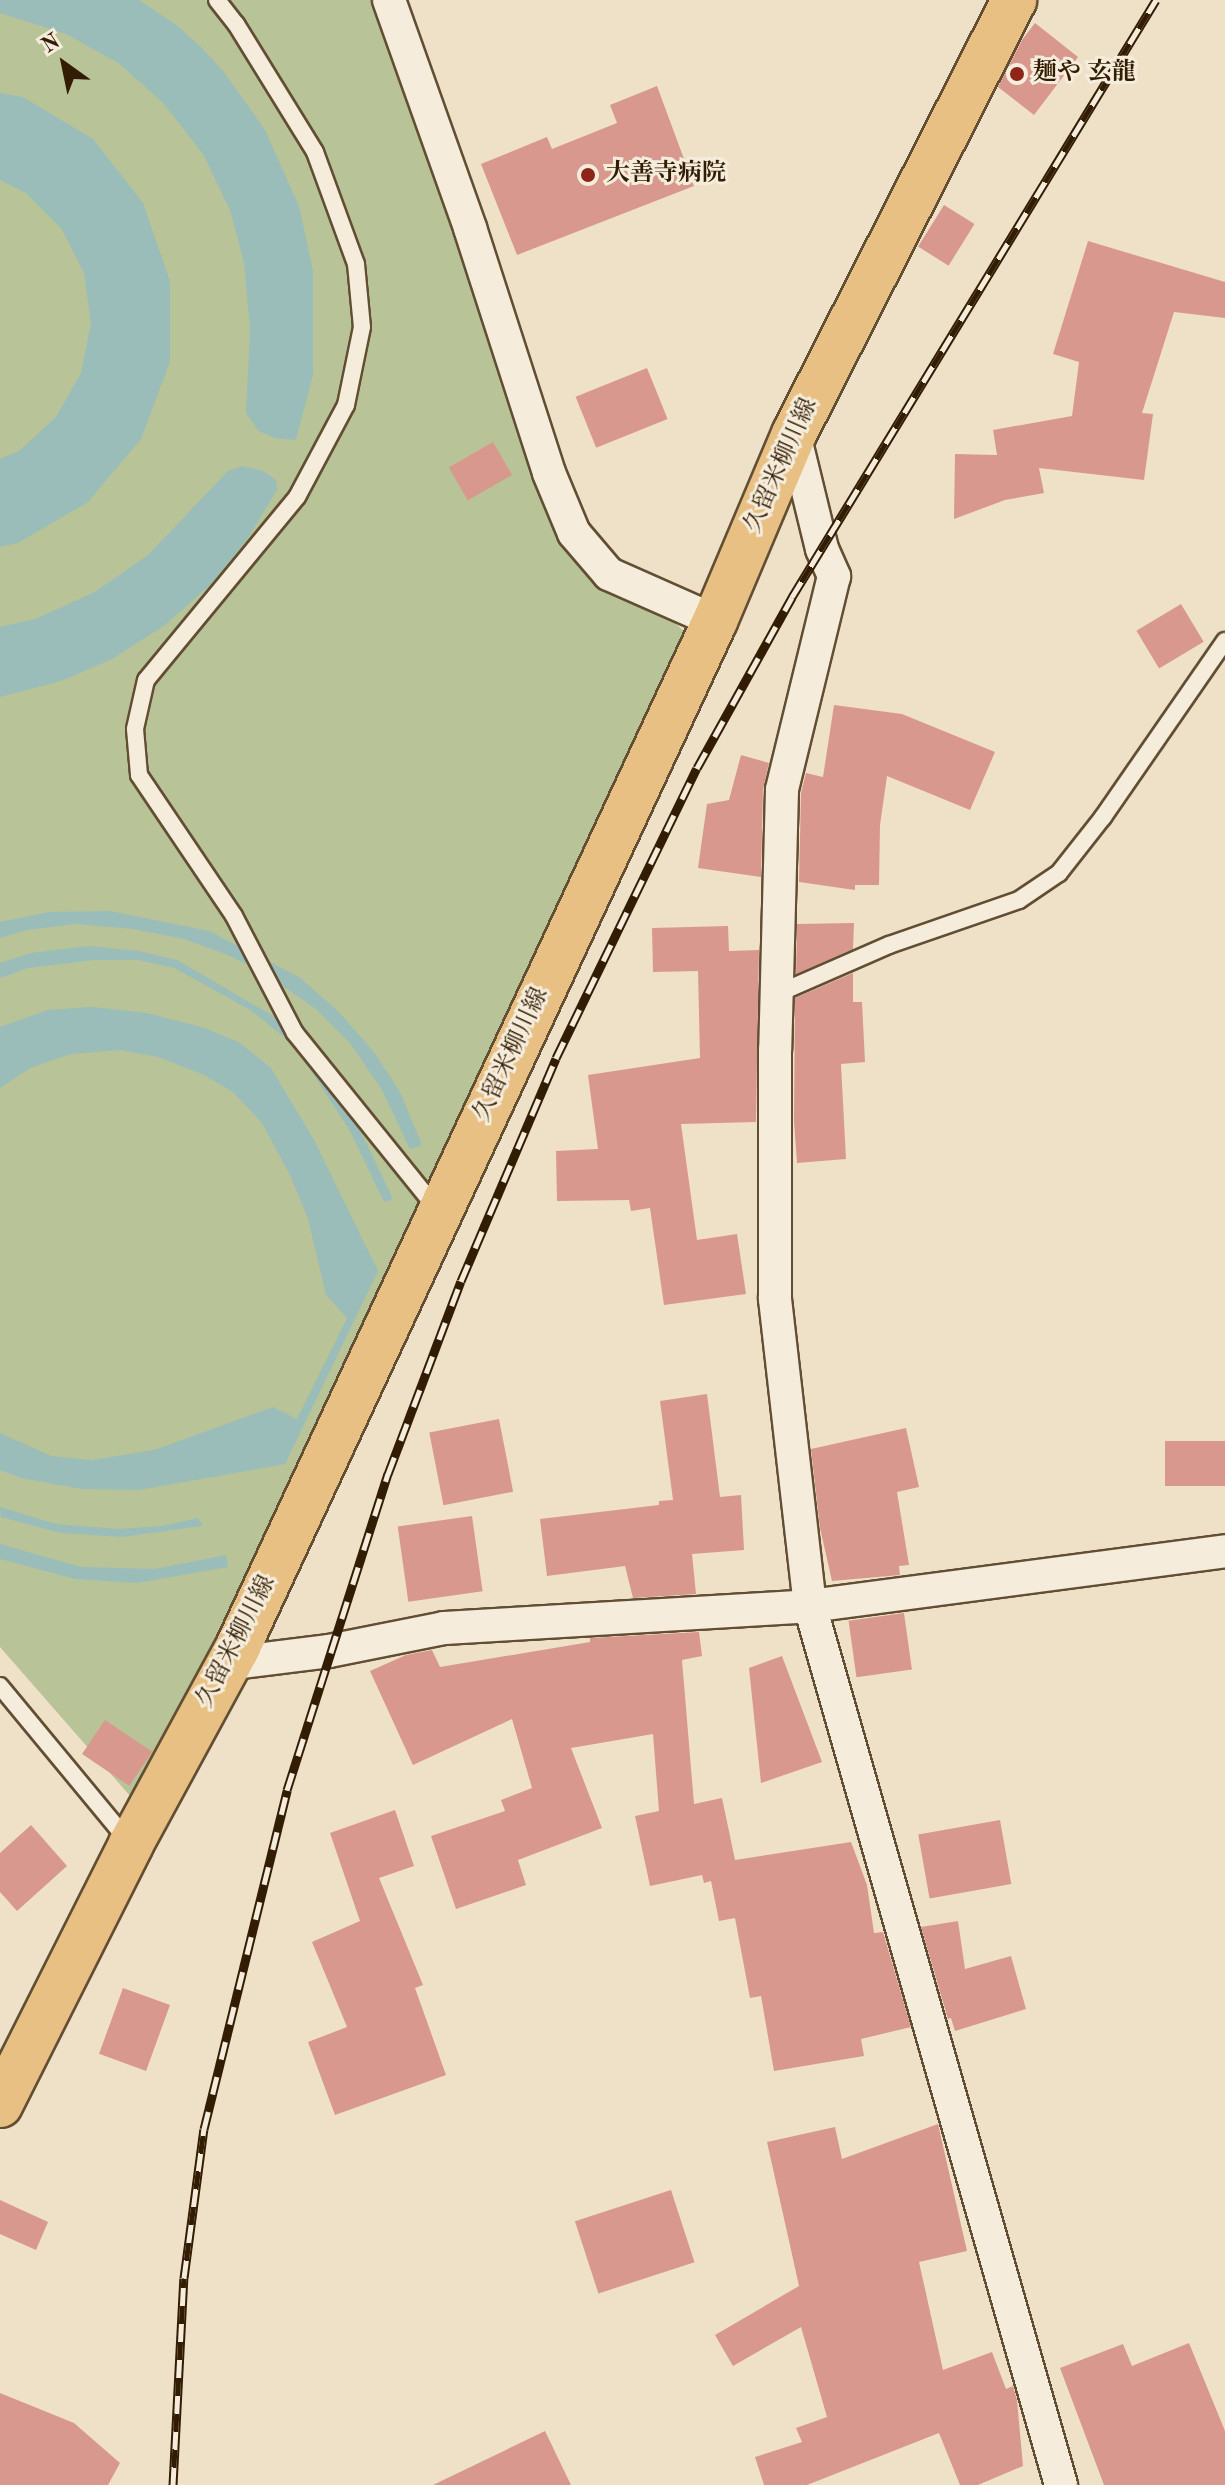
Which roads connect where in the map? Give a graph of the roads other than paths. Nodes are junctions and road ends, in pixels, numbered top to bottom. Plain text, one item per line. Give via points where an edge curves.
1 (217, 0) edge
2 (389, 0) edge
3 (1014, 0) edge
4 (794, 434) junction
5 (715, 621) junction
6 (1225, 641) edge
7 (777, 994) junction
8 (439, 1212) junction
9 (1225, 1551) edge
10 (810, 1606) junction
11 (236, 1651) junction
12 (0, 1686) edge
13 (131, 1844) junction
14 (2, 2100) edge
15 (1055, 2484) edge

1 - 8 lane via 315,152 356,264 362,327 346,405 297,497 146,680 135,729 139,775 234,916 295,1033
2 - 5 street via 574,533 609,574
3 - 4 main road, 久留米柳川線
4 - 5 main road, 久留米柳川線
4 - 7 street via 822,549 834,576 782,790
5 - 8 main road, 久留米柳川線
6 - 7 lane via 1059,873 1019,900 889,945
7 - 10 street via 775,1299
8 - 11 main road, 久留米柳川線
9 - 10 street
10 - 11 street via 444,1628 241,1662
10 - 15 street
11 - 13 main road, 久留米柳川線
12 - 13 lane
13 - 14 main road, 久留米柳川線

